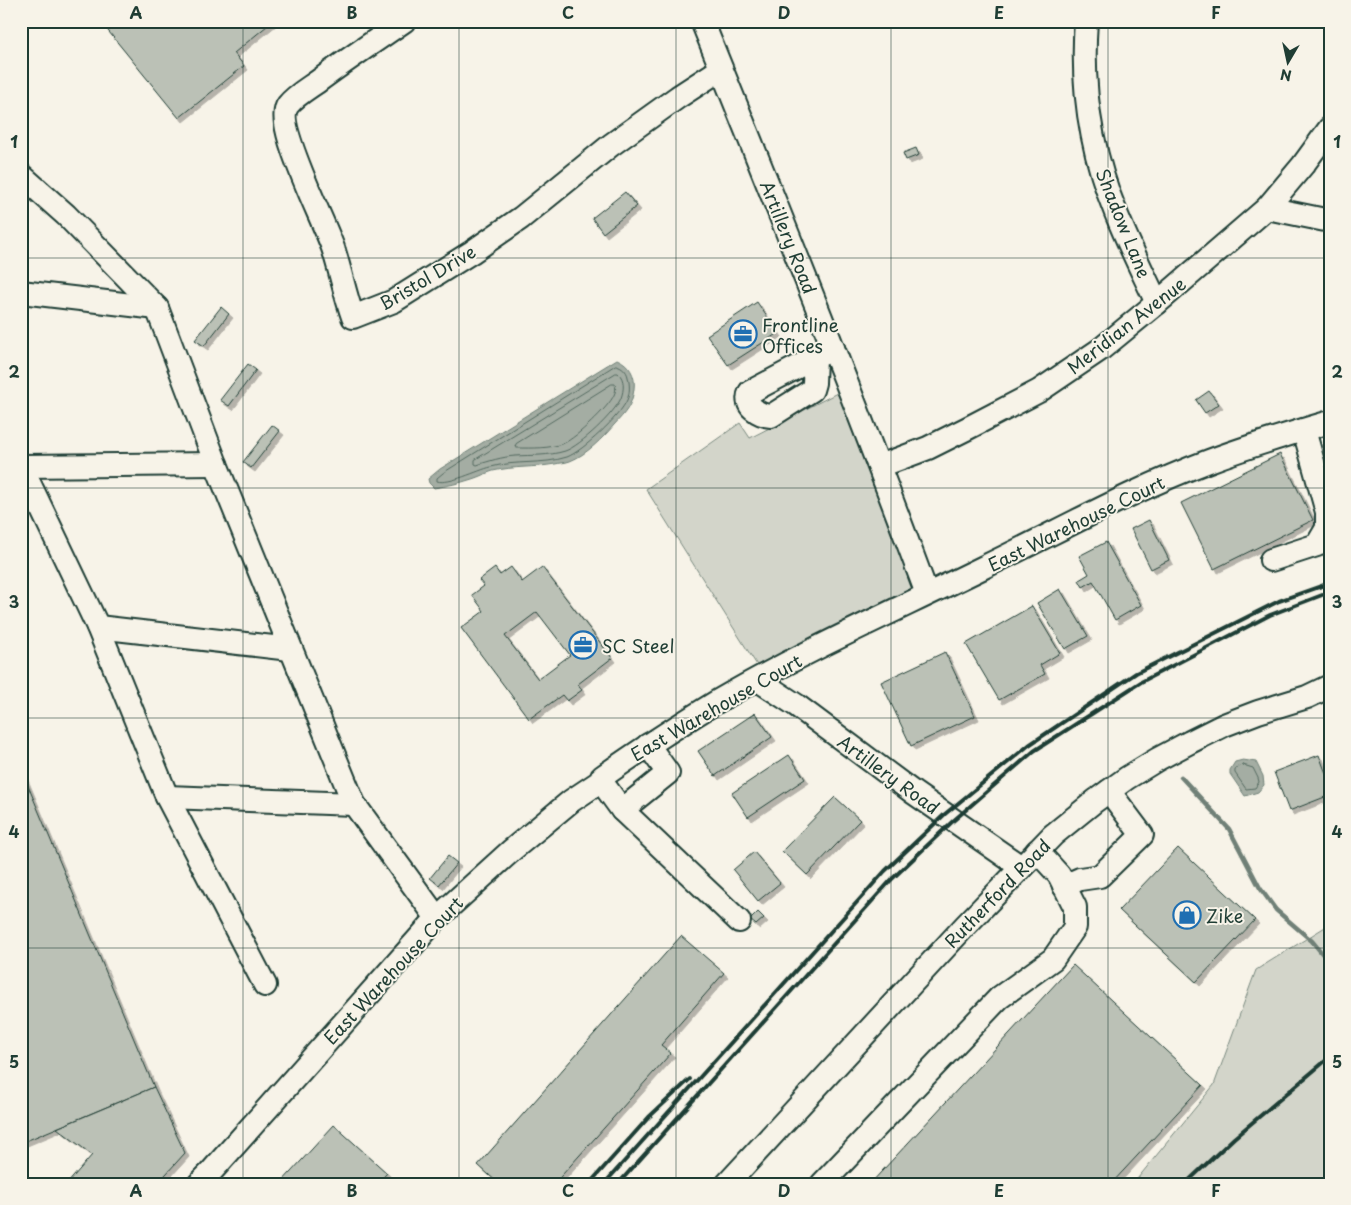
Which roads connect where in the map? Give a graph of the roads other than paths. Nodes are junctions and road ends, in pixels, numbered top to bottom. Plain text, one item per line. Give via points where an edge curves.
1 (404, 21) edge
2 (702, 21) edge
3 (1086, 21) edge
4 (722, 69) junction
5 (1330, 128) edge
6 (21, 175) edge
7 (1267, 208) junction
8 (1330, 221) edge
9 (21, 292) edge
10 (1157, 303) junction
11 (157, 308) junction
12 (824, 353) junction
13 (1330, 422) edge
14 (1304, 430) junction
15 (216, 464) junction
16 (21, 466) edge
17 (880, 466) junction
18 (1271, 560) dead end
19 (927, 594) junction
20 (98, 627) junction
21 (290, 649) junction
22 (758, 680) junction
23 (1330, 686) edge
24 (648, 745) junction
25 (601, 781) junction
26 (1109, 791) junction
27 (167, 797) junction
28 (354, 804) junction
29 (622, 810) junction
30 (1038, 851) junction
31 (1021, 867) junction
32 (1064, 886) junction
33 (437, 918) junction
34 (739, 921) dead end
35 (265, 985) dead end
36 (199, 1184) edge
37 (727, 1184) edge
38 (822, 1184) edge

1 - 4 street, Bristol Drive via 295,98 285,111 292,147 334,250 353,316 394,301 472,252 521,218 611,145
2 - 4 street, Artillery Road
3 - 10 street, Shadow Lane via 1085,79 1096,149 1116,213
4 - 12 street, Artillery Road
5 - 7 street, Meridian Avenue
6 - 11 street via 66,215
7 - 8 street
7 - 10 street, Meridian Avenue
9 - 11 street
10 - 17 street, Meridian Avenue via 1101,349 1039,391 928,448
11 - 15 street
12 - 12 street via 750,392 748,402 752,408 759,414 772,416 812,390
12 - 17 street, Artillery Road
13 - 14 street, East Warehouse Court
14 - 18 street via 1327,512 1327,528 1317,545
14 - 19 street, East Warehouse Court via 1255,444 1179,473
15 - 16 street
15 - 21 street
16 - 20 street
17 - 19 street, Artillery Road
19 - 22 street, East Warehouse Court
20 - 21 street
20 - 27 street
21 - 28 street
22 - 24 street, East Warehouse Court
22 - 31 street, Artillery Road
23 - 26 street, Rutherford Road via 1224,725 1158,759
24 - 25 street, East Warehouse Court via 602,777
24 - 29 street via 668,773
25 - 29 street
25 - 33 street, East Warehouse Court via 571,801 512,850
26 - 30 street, Rutherford Road via 1053,835
26 - 32 street via 1142,835 1100,876
27 - 28 street
27 - 35 street
28 - 33 street
29 - 34 street
30 - 31 street, Rutherford Road
30 - 32 street via 1059,875
31 - 37 street, Rutherford Road
32 - 38 street via 1075,908 1075,928 1053,959 999,998
33 - 36 street, East Warehouse Court

